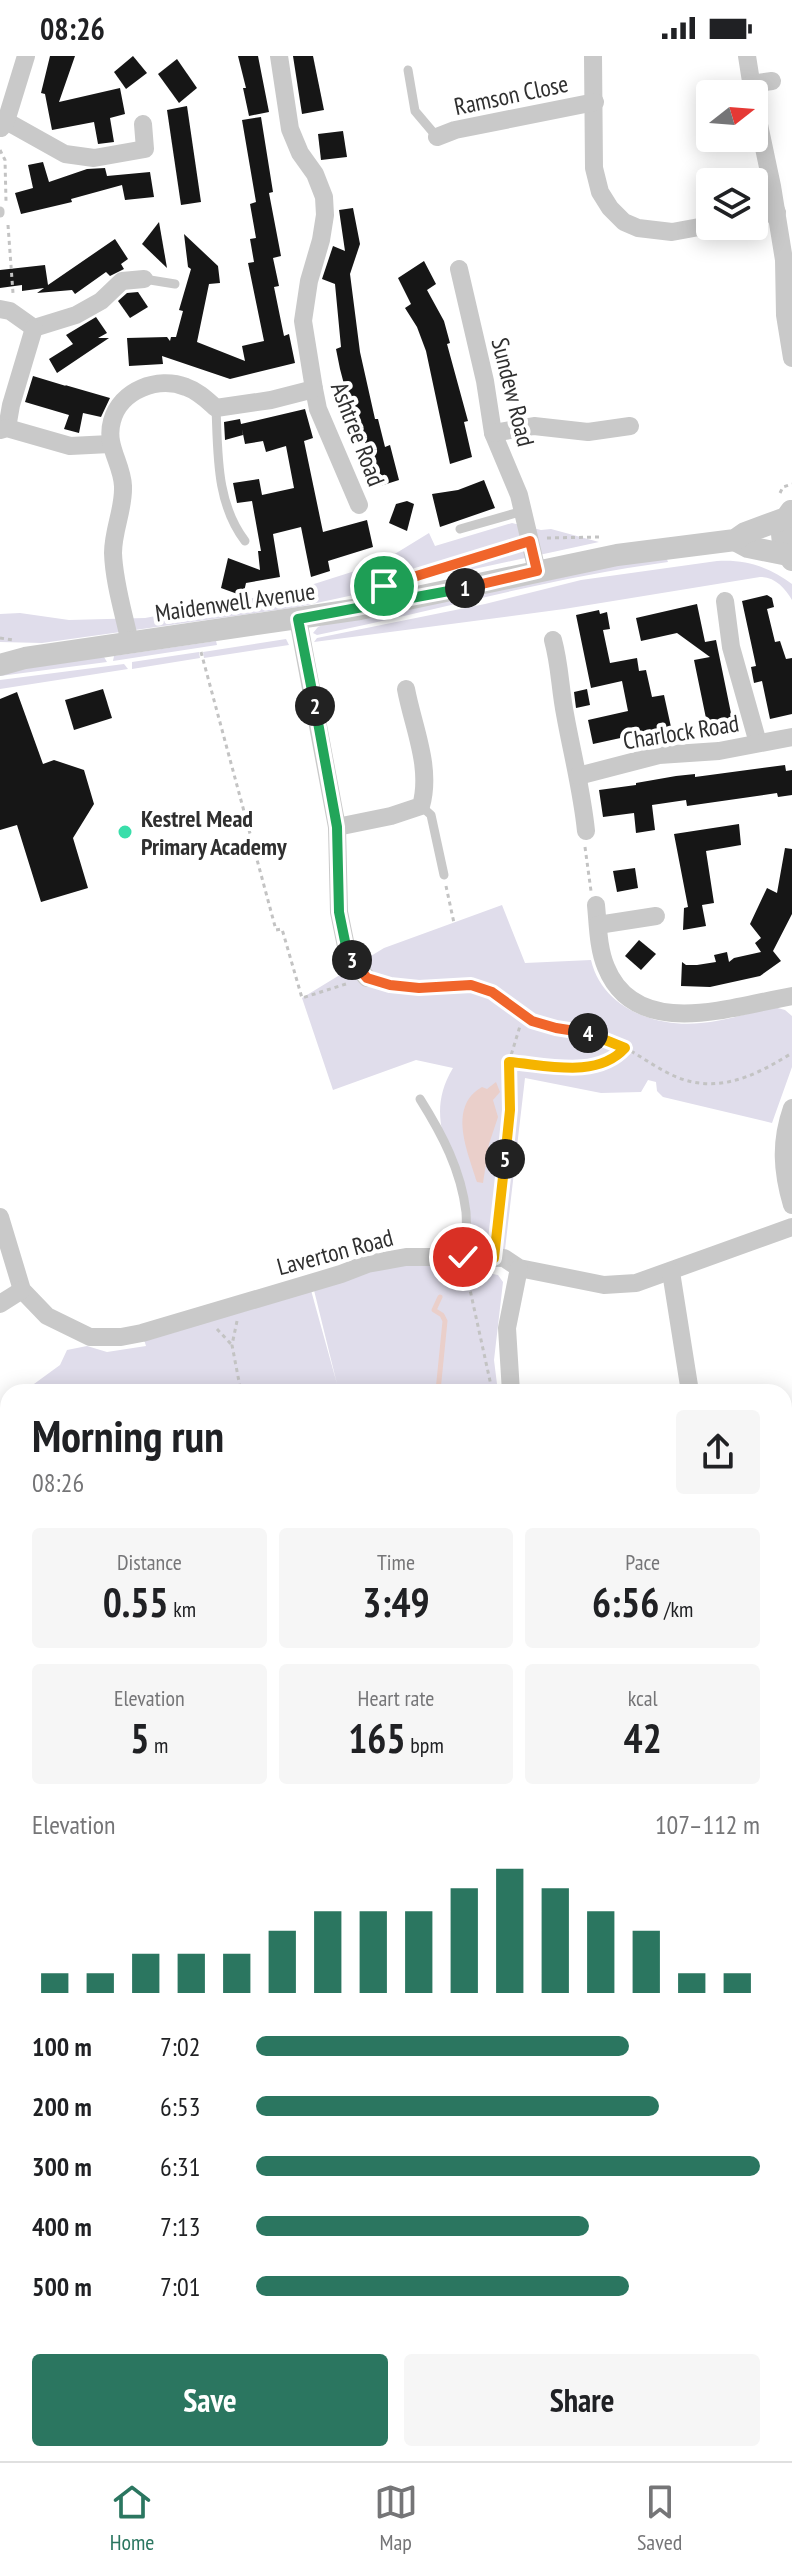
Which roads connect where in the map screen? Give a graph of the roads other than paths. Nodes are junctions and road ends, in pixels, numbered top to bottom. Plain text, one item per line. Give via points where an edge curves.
1 (26, 56) edge
2 (279, 56) edge
3 (593, 56) edge
4 (747, 56) edge
5 (408, 70) dead end
6 (751, 80) edge
7 (772, 81) dead end
8 (768, 84) edge
9 (595, 102) junction
10 (143, 124) dead end
11 (3, 125) edge
12 (437, 137) joint
13 (765, 152) edge
14 (777, 212) junction
15 (768, 214) edge
16 (696, 228) edge
17 (459, 269) dead end
18 (144, 279) joint
19 (175, 284) dead end
20 (5, 310) edge
21 (34, 328) junction
22 (792, 358) edge
23 (314, 389) junction
24 (216, 408) junction
25 (630, 426) dead end
26 (4, 429) edge
27 (493, 433) junction
28 (110, 444) junction
29 (359, 505) dead end
30 (523, 511) junction
31 (789, 514) edge
32 (460, 529) dead end
33 (735, 540) junction
34 (245, 541) dead end
35 (790, 558) edge
36 (537, 571) junction
37 (721, 612) dead end
38 (298, 619) junction
39 (552, 634) dead end
40 (130, 643) junction
41 (23, 649) junction
42 (0, 651) edge
43 (0, 665) edge
44 (406, 689) dead end
45 (792, 737) edge
46 (758, 743) junction
47 (578, 776) junction
48 (421, 806) junction
49 (337, 827) junction
50 (586, 831) road end
51 (444, 875) road end
52 (596, 905) road end
53 (656, 916) dead end
54 (598, 925) junction
55 (367, 978) road end
56 (792, 996) edge
57 (420, 1099) dead end
58 (792, 1108) edge
59 (792, 1205) edge
60 (0, 1217) edge
61 (792, 1227) edge
62 (464, 1257) junction
63 (519, 1268) junction
64 (671, 1272) junction
65 (22, 1290) junction
66 (0, 1304) edge
67 (510, 1384) edge
68 (689, 1384) edge

1 - 11 street
2 - 23 street, Ashtree Road via 290,129 324,197 321,240 303,321
3 - 9 street
4 - 6 street
5 - 12 lane via 415,111
7 - 8 street
9 - 12 street, Ramson Close
9 - 16 street via 594,168 610,208 638,228 672,232
10 - 11 street via 145,149 94,158 65,154
13 - 14 street
14 - 15 street
14 - 22 street
17 - 27 street, Sundew Road
18 - 19 lane
18 - 21 street via 122,281 76,315
20 - 21 street
21 - 26 street
23 - 24 street
23 - 29 street, Ashtree Road
24 - 28 street via 183,385 144,387 116,411
24 - 34 lane via 223,494
25 - 27 street via 588,432 534,426
26 - 28 street via 70,446
27 - 30 street, Sundew Road
28 - 40 street via 122,481 113,554
30 - 32 lane
30 - 36 street, Sundew Road
31 - 33 street, Maidenwell Avenue
31 - 35 street, Maidenwell Avenue via 782,537
33 - 35 street, Maidenwell Avenue
33 - 36 street, Maidenwell Avenue via 626,553
36 - 38 street, Maidenwell Avenue
37 - 46 street
38 - 40 street, Maidenwell Avenue
38 - 49 street
39 - 47 street
40 - 41 street, Maidenwell Avenue
41 - 42 street, Maidenwell Avenue
41 - 43 street, Maidenwell Avenue
44 - 48 street via 424,766
45 - 46 street, Charlock Road
46 - 47 street, Charlock Road via 659,755
47 - 50 street
48 - 49 street
48 - 51 lane via 431,815
49 - 55 street via 339,912 348,956
52 - 54 street
53 - 54 street
54 - 56 street via 611,978 649,1007 703,1014
57 - 62 lane via 449,1148 460,1184 466,1213
58 - 59 street via 782,1147
60 - 65 street, Laverton Road
61 - 64 street, Laverton Road
62 - 63 street, Laverton Road via 504,1258
62 - 65 street, Laverton Road via 406,1257 370,1264 121,1337 90,1337 47,1316
63 - 64 street, Laverton Road via 604,1285 636,1283
63 - 67 street via 507,1328
64 - 68 street
65 - 66 street

